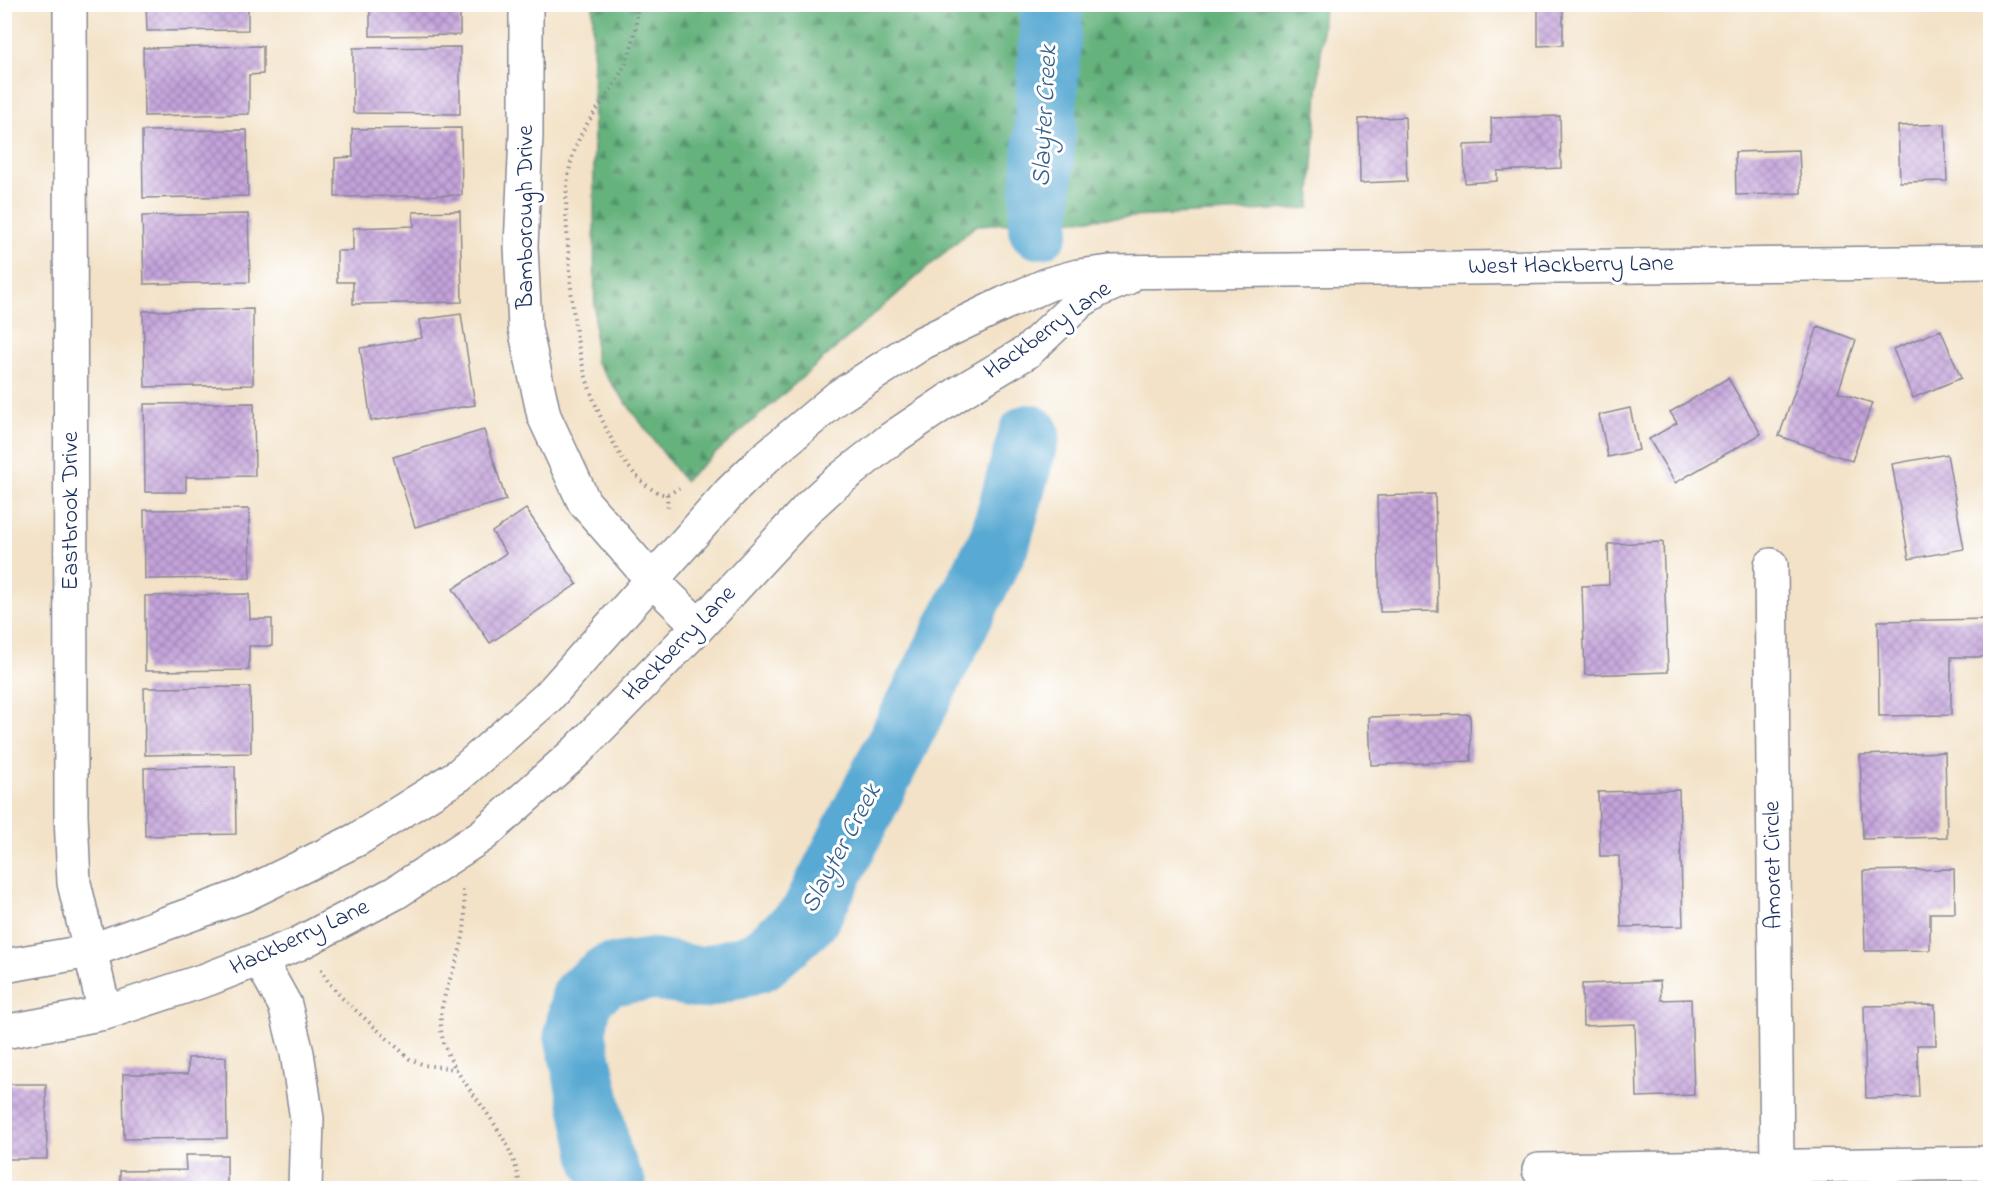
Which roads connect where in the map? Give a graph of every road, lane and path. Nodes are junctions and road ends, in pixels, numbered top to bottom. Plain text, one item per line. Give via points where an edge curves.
1 (70, 4) edge
2 (526, 4) edge
3 (637, 4) edge
4 (1990, 262) edge
5 (1152, 271) junction
6 (679, 488) dead end
7 (1770, 565) dead end
8 (652, 580) junction
9 (699, 626) junction
10 (462, 888) dead end
11 (90, 951) junction
12 (260, 960) junction
13 (314, 963) dead end
14 (4, 966) edge
15 (105, 1013) junction
16 (4, 1032) edge
17 (456, 1069) junction
18 (1990, 1163) edge
19 (1777, 1166) junction
20 (1539, 1170) dead end
21 (305, 1188) edge
22 (520, 1188) edge

1 - 11 street, Eastbrook Drive via 71,815 74,883
2 - 8 street, Bamborough Drive via 522,258 525,328 544,416 584,502
3 - 6 path via 632,48 614,85 586,125 570,164 566,213 570,274 584,371 613,443 647,485 667,494
4 - 5 street, West Hackberry Lane
5 - 8 street, Hackberry Lane via 1078,276 1049,284 922,343 838,397 765,458
5 - 9 street, Hackberry Lane via 1115,282 1081,301 1027,352 962,391 858,463 810,506
7 - 19 street, Amoret Circle
8 - 9 street, Bamborough Drive
8 - 11 street, Hackberry Lane via 548,697 459,775 358,839 244,895
9 - 12 street, Hackberry Lane via 577,751 483,835 394,893
10 - 17 path via 463,937 442,1005 441,1029
11 - 14 street, Hackberry Lane
11 - 15 street, Eastbrook Drive
12 - 15 street, Hackberry Lane
12 - 21 street via 285,1005 297,1053 307,1119
13 - 17 path via 342,998 410,1059
15 - 16 street, Hackberry Lane
17 - 22 path via 502,1136 515,1163
18 - 19 street
19 - 20 street

